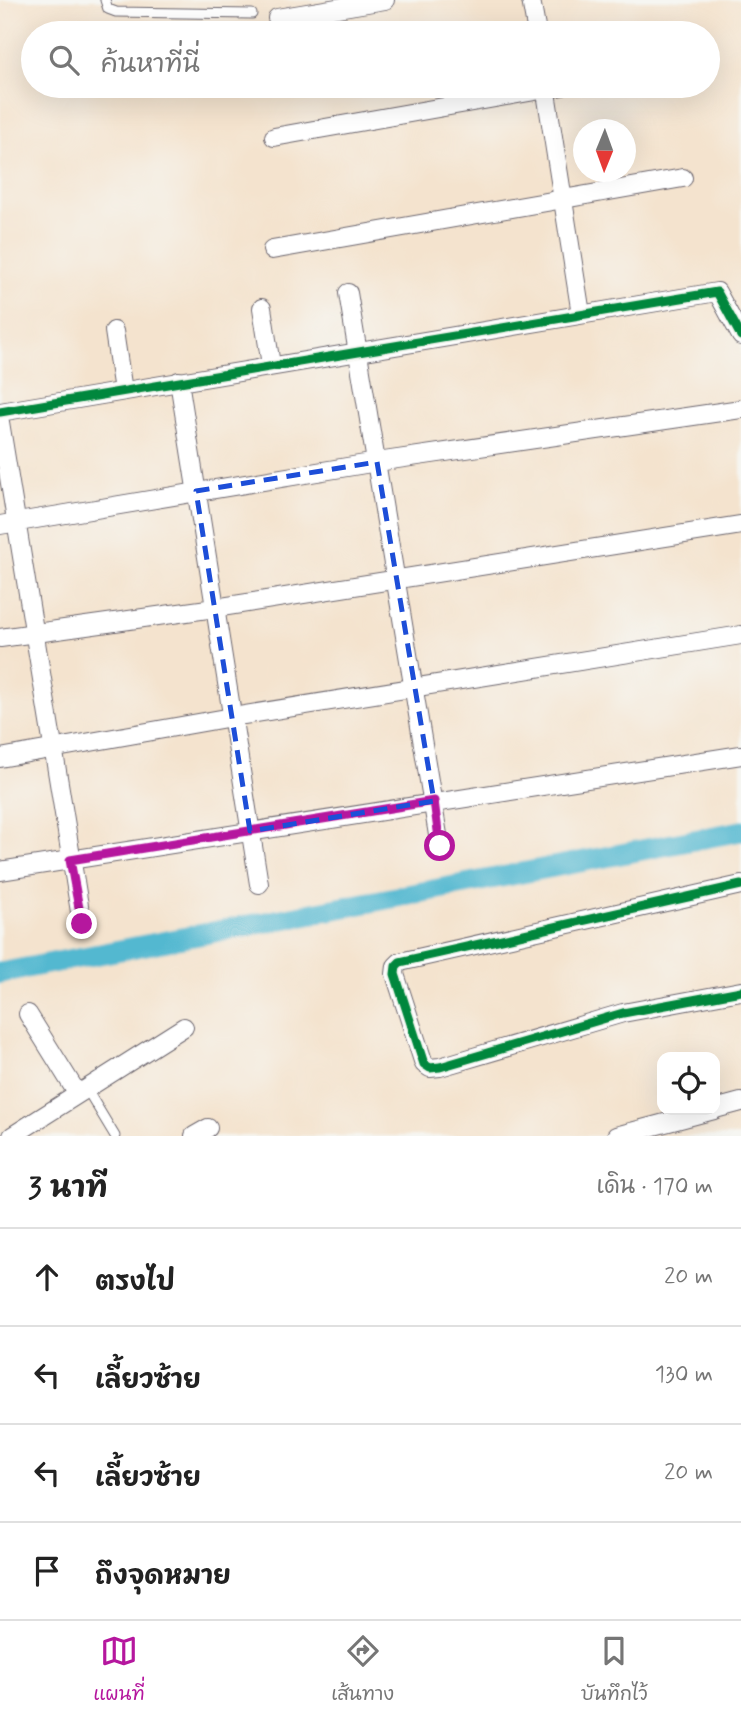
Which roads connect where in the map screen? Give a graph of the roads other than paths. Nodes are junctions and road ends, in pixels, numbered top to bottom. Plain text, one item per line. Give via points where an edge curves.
1 (105, 0) edge
2 (385, 0) edge
3 (531, 0) edge
4 (252, 14) dead end
5 (277, 18) dead end
6 (535, 21) edge
7 (490, 98) edge
8 (552, 98) edge
9 (274, 137) dead end
10 (683, 178) dead end
11 (563, 199) junction
12 (272, 250) dead end
13 (348, 293) dead end
14 (262, 308) dead end
15 (581, 314) junction
16 (114, 331) dead end
17 (741, 336) edge
18 (356, 351) junction
19 (271, 365) junction
20 (179, 381) junction
21 (123, 391) junction
22 (741, 409) edge
23 (0, 412) edge
24 (0, 422) edge
25 (377, 463) junction
26 (196, 491) junction
27 (8, 524) edge
28 (741, 525) edge
29 (395, 578) junction
30 (215, 608) junction
31 (34, 633) junction
32 (741, 635) edge
33 (0, 638) edge
34 (415, 687) junction
35 (232, 717) junction
36 (51, 749) junction
37 (741, 755) edge
38 (0, 758) edge
39 (434, 801) junction
40 (250, 831) junction
41 (440, 846) dead end
42 (70, 860) junction
43 (0, 871) edge
44 (259, 884) dead end
45 (741, 885) edge
46 (82, 924) dead end
47 (741, 991) edge
48 (28, 1014) dead end
49 (184, 1027) dead end
50 (82, 1091) junction
51 (741, 1102) edge
52 (720, 1108) edge
53 (695, 1115) edge
54 (12, 1136) edge
55 (115, 1136) edge
56 (616, 1136) edge

1 - 4 lane via 108,9 116,12
2 - 5 street
3 - 6 street
7 - 9 street
8 - 11 street
10 - 11 street
11 - 12 street
11 - 15 street
13 - 18 street
14 - 19 street
15 - 17 street via 717,292
15 - 18 street
16 - 21 street
18 - 19 street
18 - 25 street
19 - 20 street
20 - 21 street
20 - 26 street
21 - 23 street
22 - 25 street
24 - 27 street
25 - 26 street
25 - 29 street
26 - 27 street
26 - 30 street
27 - 31 street
28 - 29 street
29 - 30 street
29 - 34 street
30 - 31 street
30 - 35 street
31 - 33 street
31 - 36 street
32 - 34 street
34 - 35 street
34 - 39 street
35 - 36 street
35 - 40 street
36 - 38 street
36 - 42 street
37 - 39 street
39 - 40 street
39 - 41 street
40 - 42 street
40 - 44 street
42 - 43 street
42 - 46 street
45 - 47 street via 400,962 396,974 424,1064 430,1068 623,1013
48 - 50 street
49 - 50 street
50 - 54 street
50 - 55 lane
51 - 52 street
53 - 56 street

